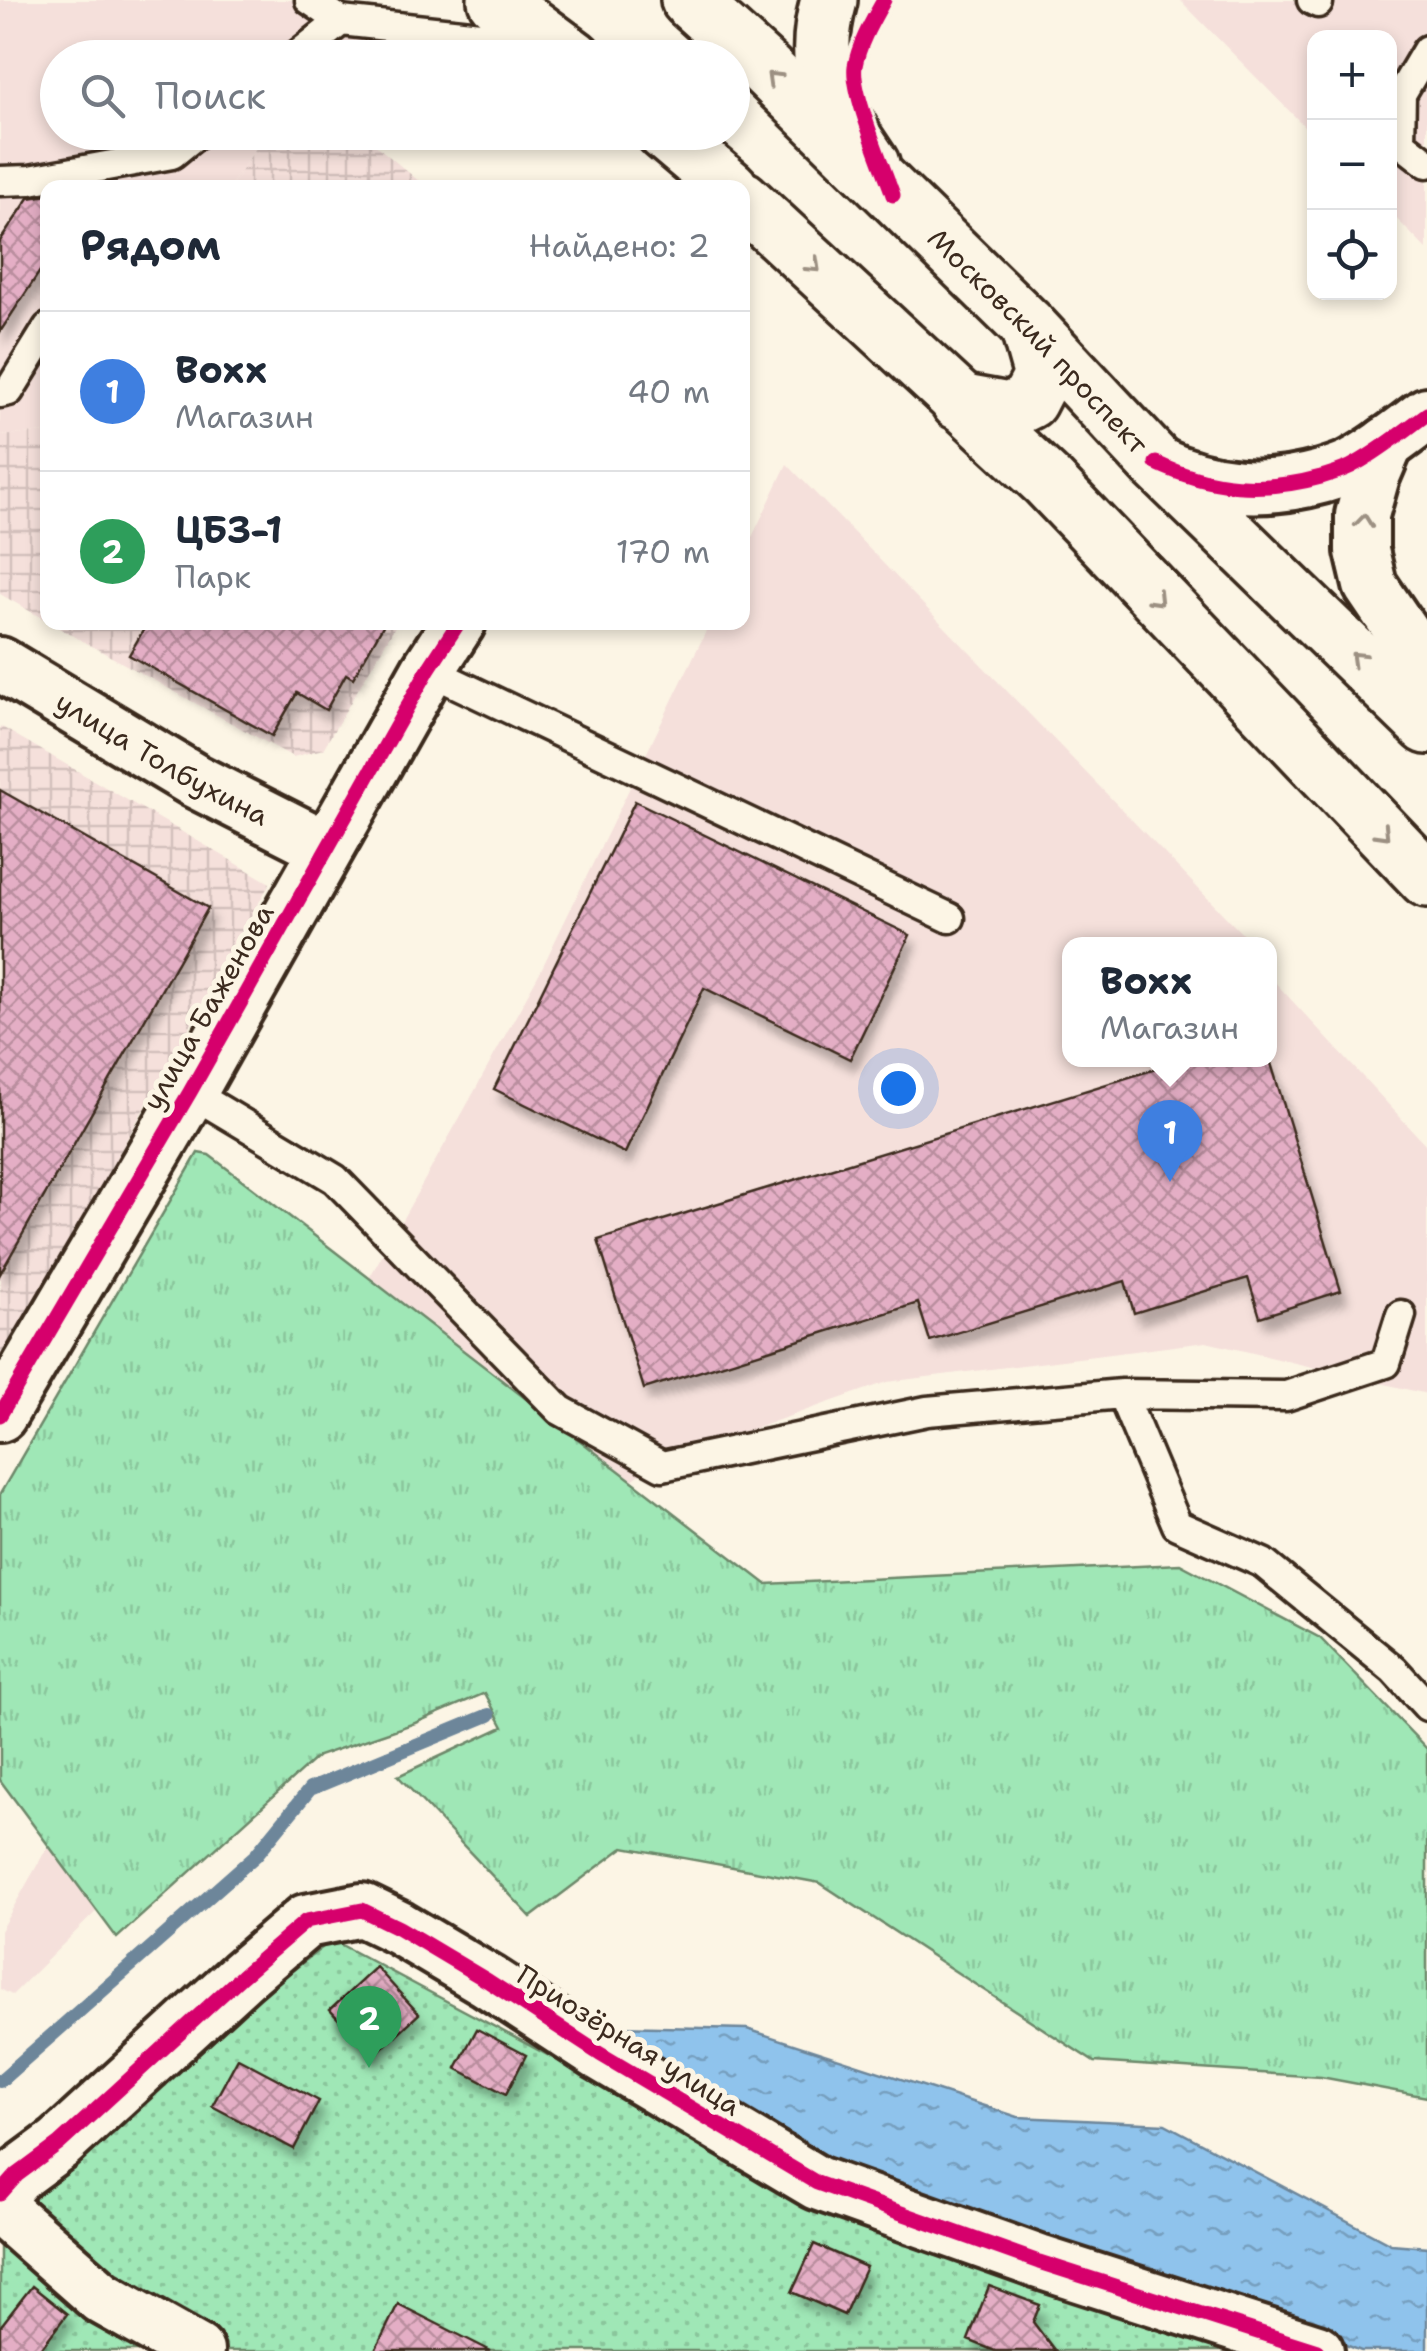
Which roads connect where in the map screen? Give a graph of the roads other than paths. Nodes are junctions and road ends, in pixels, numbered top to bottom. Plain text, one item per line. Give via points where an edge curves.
1 (310, 0) edge
2 (496, 0) edge
3 (689, 0) edge
4 (829, 0) edge
5 (341, 21) junction
6 (317, 40) edge
7 (484, 40) edge
8 (551, 40) edge
9 (733, 40) edge
10 (1427, 50) edge
11 (750, 56) edge
12 (177, 150) edge
13 (685, 150) edge
14 (152, 157) junction
15 (1427, 163) edge
16 (139, 180) edge
17 (721, 180) edge
18 (0, 181) edge
19 (893, 194) junction
20 (750, 206) edge
21 (1028, 326) junction
22 (40, 341) edge
23 (0, 393) edge
24 (960, 402) junction
25 (1111, 414) junction
26 (1407, 429) edge
27 (1156, 463) junction
28 (1046, 481) junction
29 (454, 630) edge
30 (0, 664) edge
31 (1427, 669) edge
32 (428, 670) junction
33 (1427, 726) edge
34 (326, 848) junction
35 (1427, 879) edge
36 (950, 918) dead end
37 (190, 1092) junction
38 (1401, 1315) dead end
39 (1122, 1394) junction
40 (0, 1415) edge
41 (1427, 1706) edge
42 (0, 2194) edge
43 (0, 2208) edge
44 (198, 2351) edge
45 (1317, 2351) edge

1 - 5 lane
2 - 8 main road
9 -> 3 main road, Московский проспект
4 - 19 main road via 822,26 824,70 851,136
5 - 6 lane
5 - 7 lane
10 - 15 lane via 1401,94 1400,142
19 -> 11 main road, Московский проспект
12 - 14 lane
13 - 17 main road
14 - 16 lane
14 - 18 lane
19 - 21 main road, Московский проспект
20 -> 24 main road
21 - 24 main road via 1042,376 1029,401 1009,412
21 - 25 main road, Московский проспект
22 - 23 lane via 9,391
24 - 28 main road
25 - 27 main road, Московский проспект
25 - 28 main road via 1064,405 1046,420 1036,437
26 - 27 street via 1355,465 1301,482 1216,484
31 -> 26 street via 1370,586 1362,550 1362,515 1373,476
33 -> 27 main road, Московский проспект
28 -> 35 main road
29 - 32 street, улица Баженова
30 - 34 street, улица Толбухина via 195,781
32 - 34 street, улица Баженова
32 - 36 lane
34 - 37 street, улица Баженова
37 - 39 lane via 334,1179 560,1410 662,1466 927,1411
37 - 40 street, улица Баженова
38 - 39 lane via 1386,1363 1286,1396
39 - 41 lane via 1178,1525 1263,1563 1394,1670
42 - 45 street, Приозёрная улица via 306,1921 362,1910 817,2183
43 - 44 street via 101,2297

